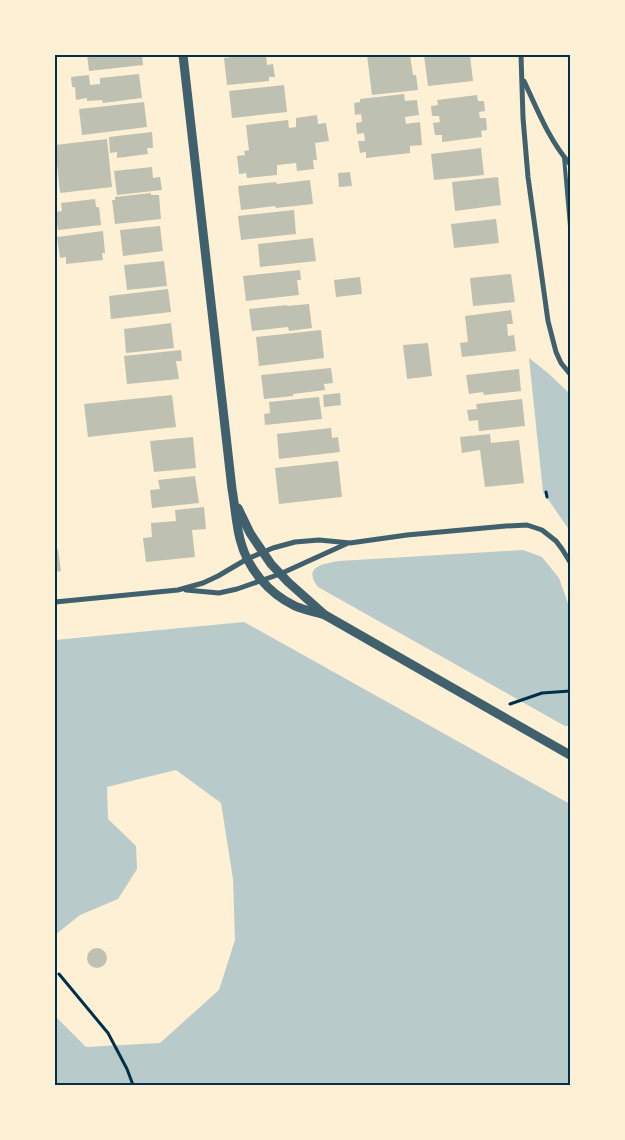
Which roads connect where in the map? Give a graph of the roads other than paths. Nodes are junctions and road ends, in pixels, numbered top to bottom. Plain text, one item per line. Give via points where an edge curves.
1 (183, 55) edge
2 (521, 55) edge
3 (522, 78) junction
4 (564, 157) junction
5 (570, 164) edge
6 (570, 226) edge
7 (570, 374) edge
8 (232, 489) junction
9 (350, 543) junction
10 (263, 553) junction
11 (247, 560) junction
12 (570, 562) edge
13 (280, 574) junction
14 (262, 580) junction
15 (178, 590) junction
16 (55, 602) edge
17 (324, 615) junction
18 (570, 755) edge

1 - 8 street
2 - 3 street
3 - 4 street
3 - 7 street via 528,177 548,320 556,352
4 - 5 street
4 - 6 lane
8 - 10 street via 243,520
8 - 11 street via 238,532
9 - 10 street via 302,541
9 - 12 street via 527,525 552,537
9 - 13 street
10 - 11 street
10 - 13 street
11 - 14 street
11 - 15 street via 208,581
13 - 14 street
13 - 17 street
14 - 15 street via 223,592
14 - 17 street via 273,592 291,603
15 - 16 street
17 - 18 street

